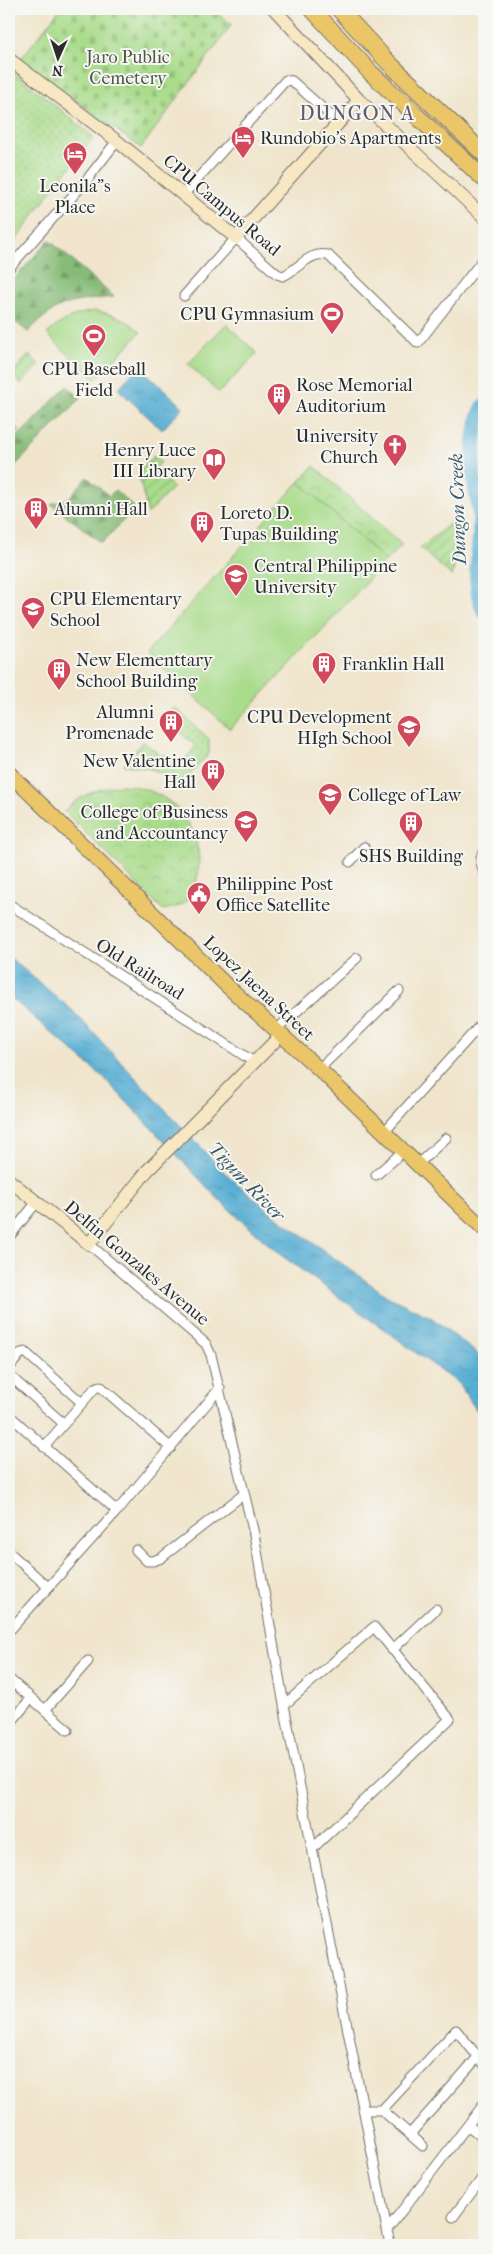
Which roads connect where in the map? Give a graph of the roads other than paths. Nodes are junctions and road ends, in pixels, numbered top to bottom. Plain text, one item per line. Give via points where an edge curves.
1 (274, 9) edge
2 (312, 9) edge
3 (339, 9) edge
4 (9, 58) edge
5 (394, 68) junction
6 (381, 82) junction
7 (359, 100) junction
8 (338, 122) junction
9 (117, 141) junction
10 (484, 154) edge
11 (484, 179) edge
12 (183, 195) junction
13 (484, 217) edge
14 (236, 238) junction
15 (484, 258) edge
16 (9, 268) edge
17 (184, 296) dead end
18 (9, 773) edge
19 (364, 847) dead end
20 (484, 851) edge
21 (350, 862) dead end
22 (484, 872) edge
23 (9, 904) edge
24 (357, 958) dead end
25 (399, 991) dead end
26 (484, 1021) edge
27 (279, 1032) junction
28 (254, 1062) junction
29 (319, 1069) junction
30 (385, 1131) junction
31 (446, 1138) dead end
32 (405, 1150) junction
33 (418, 1164) junction
34 (376, 1175) dead end
35 (9, 1180) edge
36 (36, 1203) junction
37 (484, 1230) edge
38 (9, 1238) edge
39 (89, 1244) junction
40 (9, 1368) edge
41 (9, 1375) edge
42 (220, 1388) junction
43 (82, 1403) junction
44 (9, 1415) edge
45 (64, 1424) junction
46 (44, 1447) junction
47 (171, 1448) junction
48 (244, 1494) junction
49 (117, 1511) junction
50 (136, 1550) dead end
51 (9, 1552) edge
52 (48, 1587) junction
53 (436, 1610) dead end
54 (9, 1631) edge
55 (392, 1650) junction
56 (88, 1661) dead end
57 (9, 1679) edge
58 (31, 1698) junction
59 (284, 1705) junction
60 (45, 1710) junction
61 (9, 1725) edge
62 (68, 1730) dead end
63 (312, 1848) junction
64 (481, 2060) edge
65 (484, 2104) edge
66 (364, 2110) junction
67 (382, 2110) junction
68 (468, 2125) junction
69 (410, 2134) junction
70 (484, 2139) edge
71 (423, 2146) dead end
72 (484, 2176) edge
73 (453, 2216) dead end
74 (387, 2230) junction
75 (390, 2245) edge

1 - 7 street
2 - 6 highway
3 - 5 highway
4 - 9 street, CPU Campus Road
5 - 6 highway
5 - 10 highway
6 - 11 highway
7 - 8 street
7 - 13 street
8 - 12 street via 292,81 286,80
8 - 14 street
9 - 12 street, CPU Campus Road
9 - 16 street
12 - 14 street, CPU Campus Road
14 - 15 street, CPU Campus Road via 276,274 283,276 314,255 328,255 418,343
14 - 17 street
18 - 27 main road, Lopez Jaena Street via 225,984
19 - 21 street
20 - 22 street via 481,857
23 - 28 street, Old Railroad
24 - 27 street
25 - 29 street
26 - 30 street
27 - 28 street
27 - 29 main road, Lopez Jaena Street
28 - 39 street via 147,1171
29 - 30 main road, Lopez Jaena Street
30 - 32 main road, Lopez Jaena Street
31 - 33 street
32 - 33 main road, Lopez Jaena Street
32 - 34 street
33 - 37 main road, Lopez Jaena Street
35 - 36 street, Delfin Gonzales Avenue
36 - 38 street
36 - 39 street, Delfin Gonzales Avenue
39 - 42 street, Delfin Gonzales Avenue via 206,1344
40 - 43 street via 20,1353 25,1352
41 - 45 street
42 - 47 street
42 - 48 street, Delfin Gonzales Avenue
43 - 45 street
43 - 47 street via 100,1386
44 - 46 street
45 - 46 street
46 - 49 street
47 - 49 street
48 - 50 street via 161,1558 147,1561
48 - 59 street, Delfin Gonzales Avenue
49 - 52 street
51 - 52 street
52 - 54 street
53 - 55 street
55 - 59 street via 374,1627
55 - 63 street via 450,1719
56 - 60 street
57 - 58 street
58 - 60 street
58 - 61 street
59 - 63 street, Delfin Gonzales Avenue
60 - 62 street
63 - 66 street, Delfin Gonzales Avenue
64 - 67 street via 456,2030
64 - 69 street
65 - 68 street
66 - 67 street
66 - 74 street, Delfin Gonzales Avenue
67 - 69 street
68 - 70 street
68 - 74 street
69 - 71 street
72 - 73 street
74 - 75 street, Delfin Gonzales Avenue

